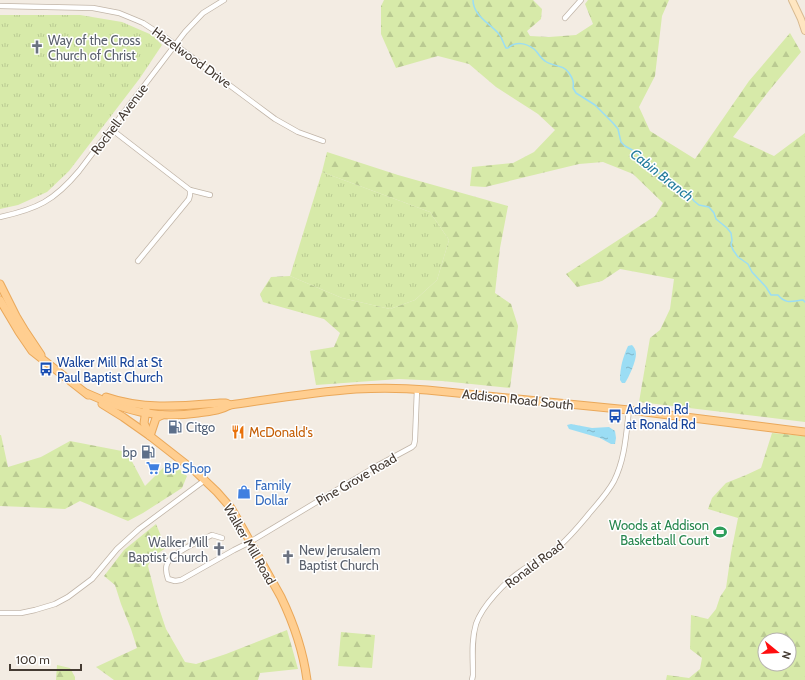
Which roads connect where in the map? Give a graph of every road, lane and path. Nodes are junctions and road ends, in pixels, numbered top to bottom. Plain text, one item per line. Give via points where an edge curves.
1 (224, 0) edge
2 (581, 0) edge
3 (792, 0) edge
4 (0, 6) edge
5 (565, 18) dead end
6 (805, 31) edge
7 (175, 44) junction
8 (111, 129) junction
9 (324, 141) dead end
10 (190, 190) junction
11 (210, 195) dead end
12 (0, 217) edge
13 (138, 261) dead end
14 (0, 284) edge
15 (0, 300) edge
16 (44, 359) junction
17 (417, 389) junction
18 (84, 391) junction
19 (230, 405) junction
20 (146, 410) junction
21 (629, 410) junction
22 (162, 415) junction
23 (805, 432) edge
24 (150, 436) junction
25 (205, 480) junction
26 (222, 538) dead end
27 (250, 542) junction
28 (0, 613) edge
29 (307, 680) edge
30 (472, 680) edge

1 - 7 street, Rochell Avenue via 203,13
2 - 5 street
3 - 6 street
4 - 7 street, Hazelwood Drive via 93,8 127,16 143,23
7 - 8 street, Rochell Avenue
7 - 9 street, Hazelwood Drive via 275,119 298,132
8 - 10 street
8 - 12 street, Rochell Avenue via 76,175 58,193 32,209
10 - 11 street
10 - 13 street via 189,199
14 - 16 main road, Walker Mill Road via 18,320
15 - 16 main road, Walker Mill Road via 32,350
16 - 18 main road, Walker Mill Road
17 - 19 main road, Addison Road South via 356,389
17 - 21 main road, Addison Road South
17 - 27 street, Pine Grove Road via 413,446
18 - 20 main road, Addison Road South via 131,410
18 - 24 main road, Walker Mill Road
19 - 20 main road, Addison Road South via 226,403 173,406
19 - 22 main road, Addison Road South via 221,410 208,412
20 - 22 main road, Addison Road South
20 - 24 main road via 144,424
21 - 23 main road, Addison Road South
21 - 30 street, Ronald Road via 621,464 606,494 558,547 513,576 479,617 472,642
22 - 24 main road via 156,418
24 - 25 main road, Walker Mill Road
25 - 27 main road, Walker Mill Road via 231,508
25 - 28 street via 139,529 117,549 92,579 68,597 35,610
26 - 27 street via 212,535 170,559 165,570 168,579 181,580
27 - 29 main road, Walker Mill Road via 292,621 302,652

